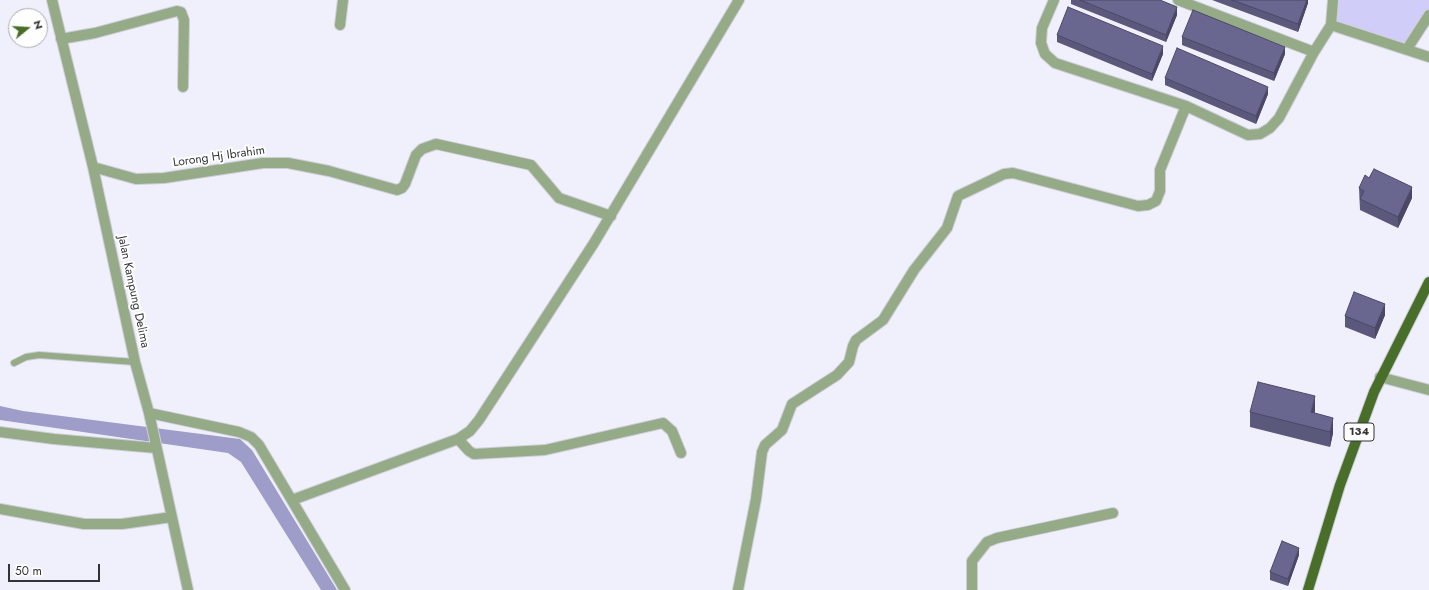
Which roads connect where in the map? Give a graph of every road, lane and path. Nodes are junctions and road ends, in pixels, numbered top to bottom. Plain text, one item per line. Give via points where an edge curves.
1 (52, 0) edge
2 (342, 0) edge
3 (739, 0) edge
4 (1054, 0) edge
5 (1178, 0) edge
6 (1333, 0) edge
7 (1429, 15) edge
8 (340, 25) dead end
9 (1330, 25) junction
10 (61, 39) junction
11 (1407, 49) junction
12 (1314, 52) junction
13 (1429, 57) edge
14 (183, 88) dead end
15 (1186, 106) junction
16 (93, 168) junction
17 (611, 216) junction
18 (1429, 282) edge
19 (14, 362) dead end
20 (135, 362) junction
21 (1380, 377) junction
22 (1429, 390) edge
23 (149, 415) junction
24 (0, 432) edge
25 (458, 439) junction
26 (156, 448) junction
27 (680, 453) dead end
28 (292, 500) junction
29 (0, 509) edge
30 (1113, 513) dead end
31 (172, 517) junction
32 (188, 590) edge
33 (345, 590) edge
34 (738, 590) edge
35 (972, 590) edge
36 (1308, 590) edge

1 - 10 street, Jalan Kampung Delima
2 - 8 street
3 - 17 street
4 - 15 street via 1042,28 1041,43 1045,54 1055,63
5 - 12 street
6 - 9 street
7 - 11 street
9 - 11 street
9 - 12 street
10 - 14 street via 181,12 184,20
10 - 16 street, Jalan Kampung Delima
11 - 13 street
12 - 15 street via 1279,118 1260,134 1248,135
15 - 34 street via 1160,170 1158,198 1151,204 1138,206 1013,172 958,196 947,228 914,270 883,320 856,340 849,362 837,375 792,404 782,430 765,445
16 - 17 street, Lorong Hj Ibrahim via 136,179 164,178 263,163 288,163 329,171 397,190 405,184 416,155 422,149 436,144 531,165 559,198
16 - 20 street, Jalan Kampung Delima
17 - 25 street via 479,420 470,431
18 - 21 main road, 134
19 - 20 lane via 39,355
20 - 23 street, Jalan Kampung Delima
21 - 22 street
21 - 36 main road, 134 via 1340,486
23 - 26 street, Jalan Kampung Delima
23 - 28 street via 239,432 251,437 266,454
24 - 26 street
25 - 27 street via 474,454 545,450 663,423 672,431
25 - 28 street
26 - 31 street, Jalan Kampung Delima
28 - 33 street
29 - 31 street via 84,524 122,524
30 - 35 street via 986,542 972,561
31 - 32 street, Jalan Kampung Delima

